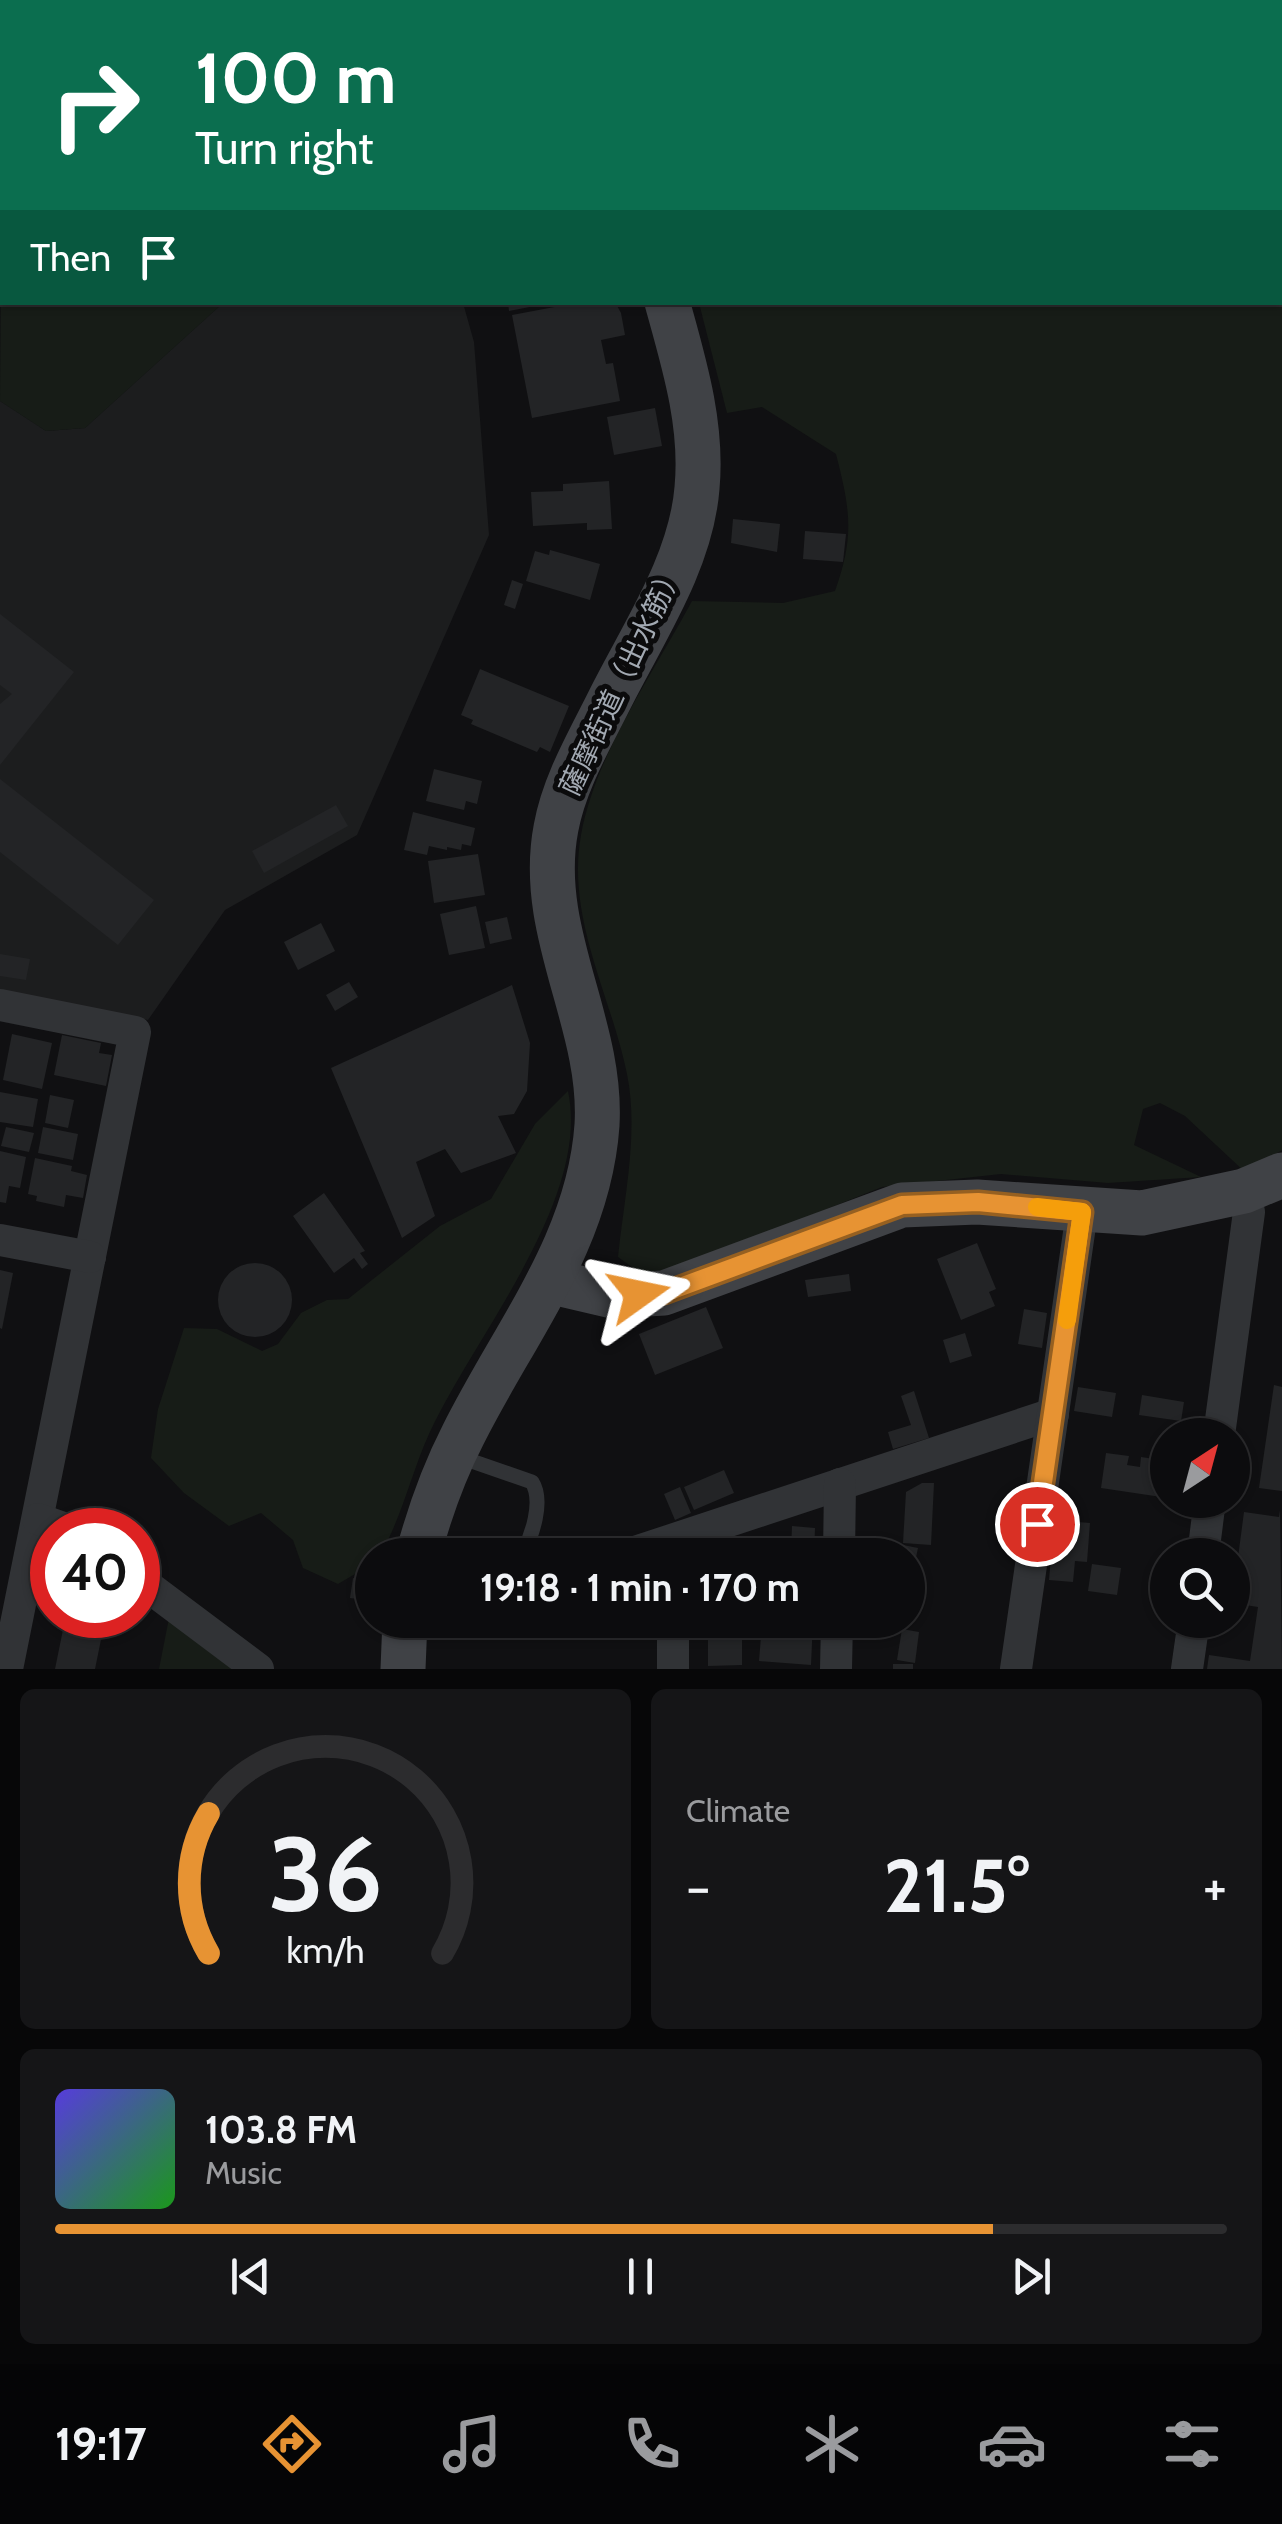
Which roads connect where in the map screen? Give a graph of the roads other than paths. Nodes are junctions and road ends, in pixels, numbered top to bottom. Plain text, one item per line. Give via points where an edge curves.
1 (668, 305) edge
2 (0, 1004) edge
3 (1263, 1183) edge
4 (1082, 1212) junction
5 (0, 1240) edge
6 (90, 1257) junction
7 (548, 1280) junction
8 (1052, 1414) junction
9 (1221, 1418) edge
10 (453, 1455) junction
11 (840, 1484) junction
12 (56, 1508) edge
13 (423, 1538) edge
14 (527, 1538) edge
15 (698, 1538) edge
16 (838, 1538) edge
17 (160, 1596) edge
18 (30, 1597) edge
19 (673, 1638) edge
20 (837, 1638) edge
21 (1191, 1638) edge
22 (6, 1669) edge
23 (258, 1669) edge
24 (673, 1669) edge
25 (836, 1669) edge
26 (1016, 1669) edge
27 (1187, 1669) edge

1 - 7 street, 薩摩街道（出水筋） via 692,398 697,492 669,582 581,758 556,826 550,884 595,1082 596,1125 587,1184
2 - 6 street via 135,1032
3 - 4 street via 1142,1213
3 - 9 street via 1249,1212
4 - 7 street via 978,1202 902,1205 664,1293 614,1296
4 - 8 street
5 - 6 street
6 - 12 street
7 - 10 street, 薩摩街道（出水筋）
8 - 11 street
8 - 26 street
10 - 13 street, 薩摩街道（出水筋）
10 - 14 lane via 532,1482 538,1492
11 - 15 street
11 - 16 street
17 - 23 street
18 - 22 street
19 - 24 street
20 - 25 street
21 - 27 street

